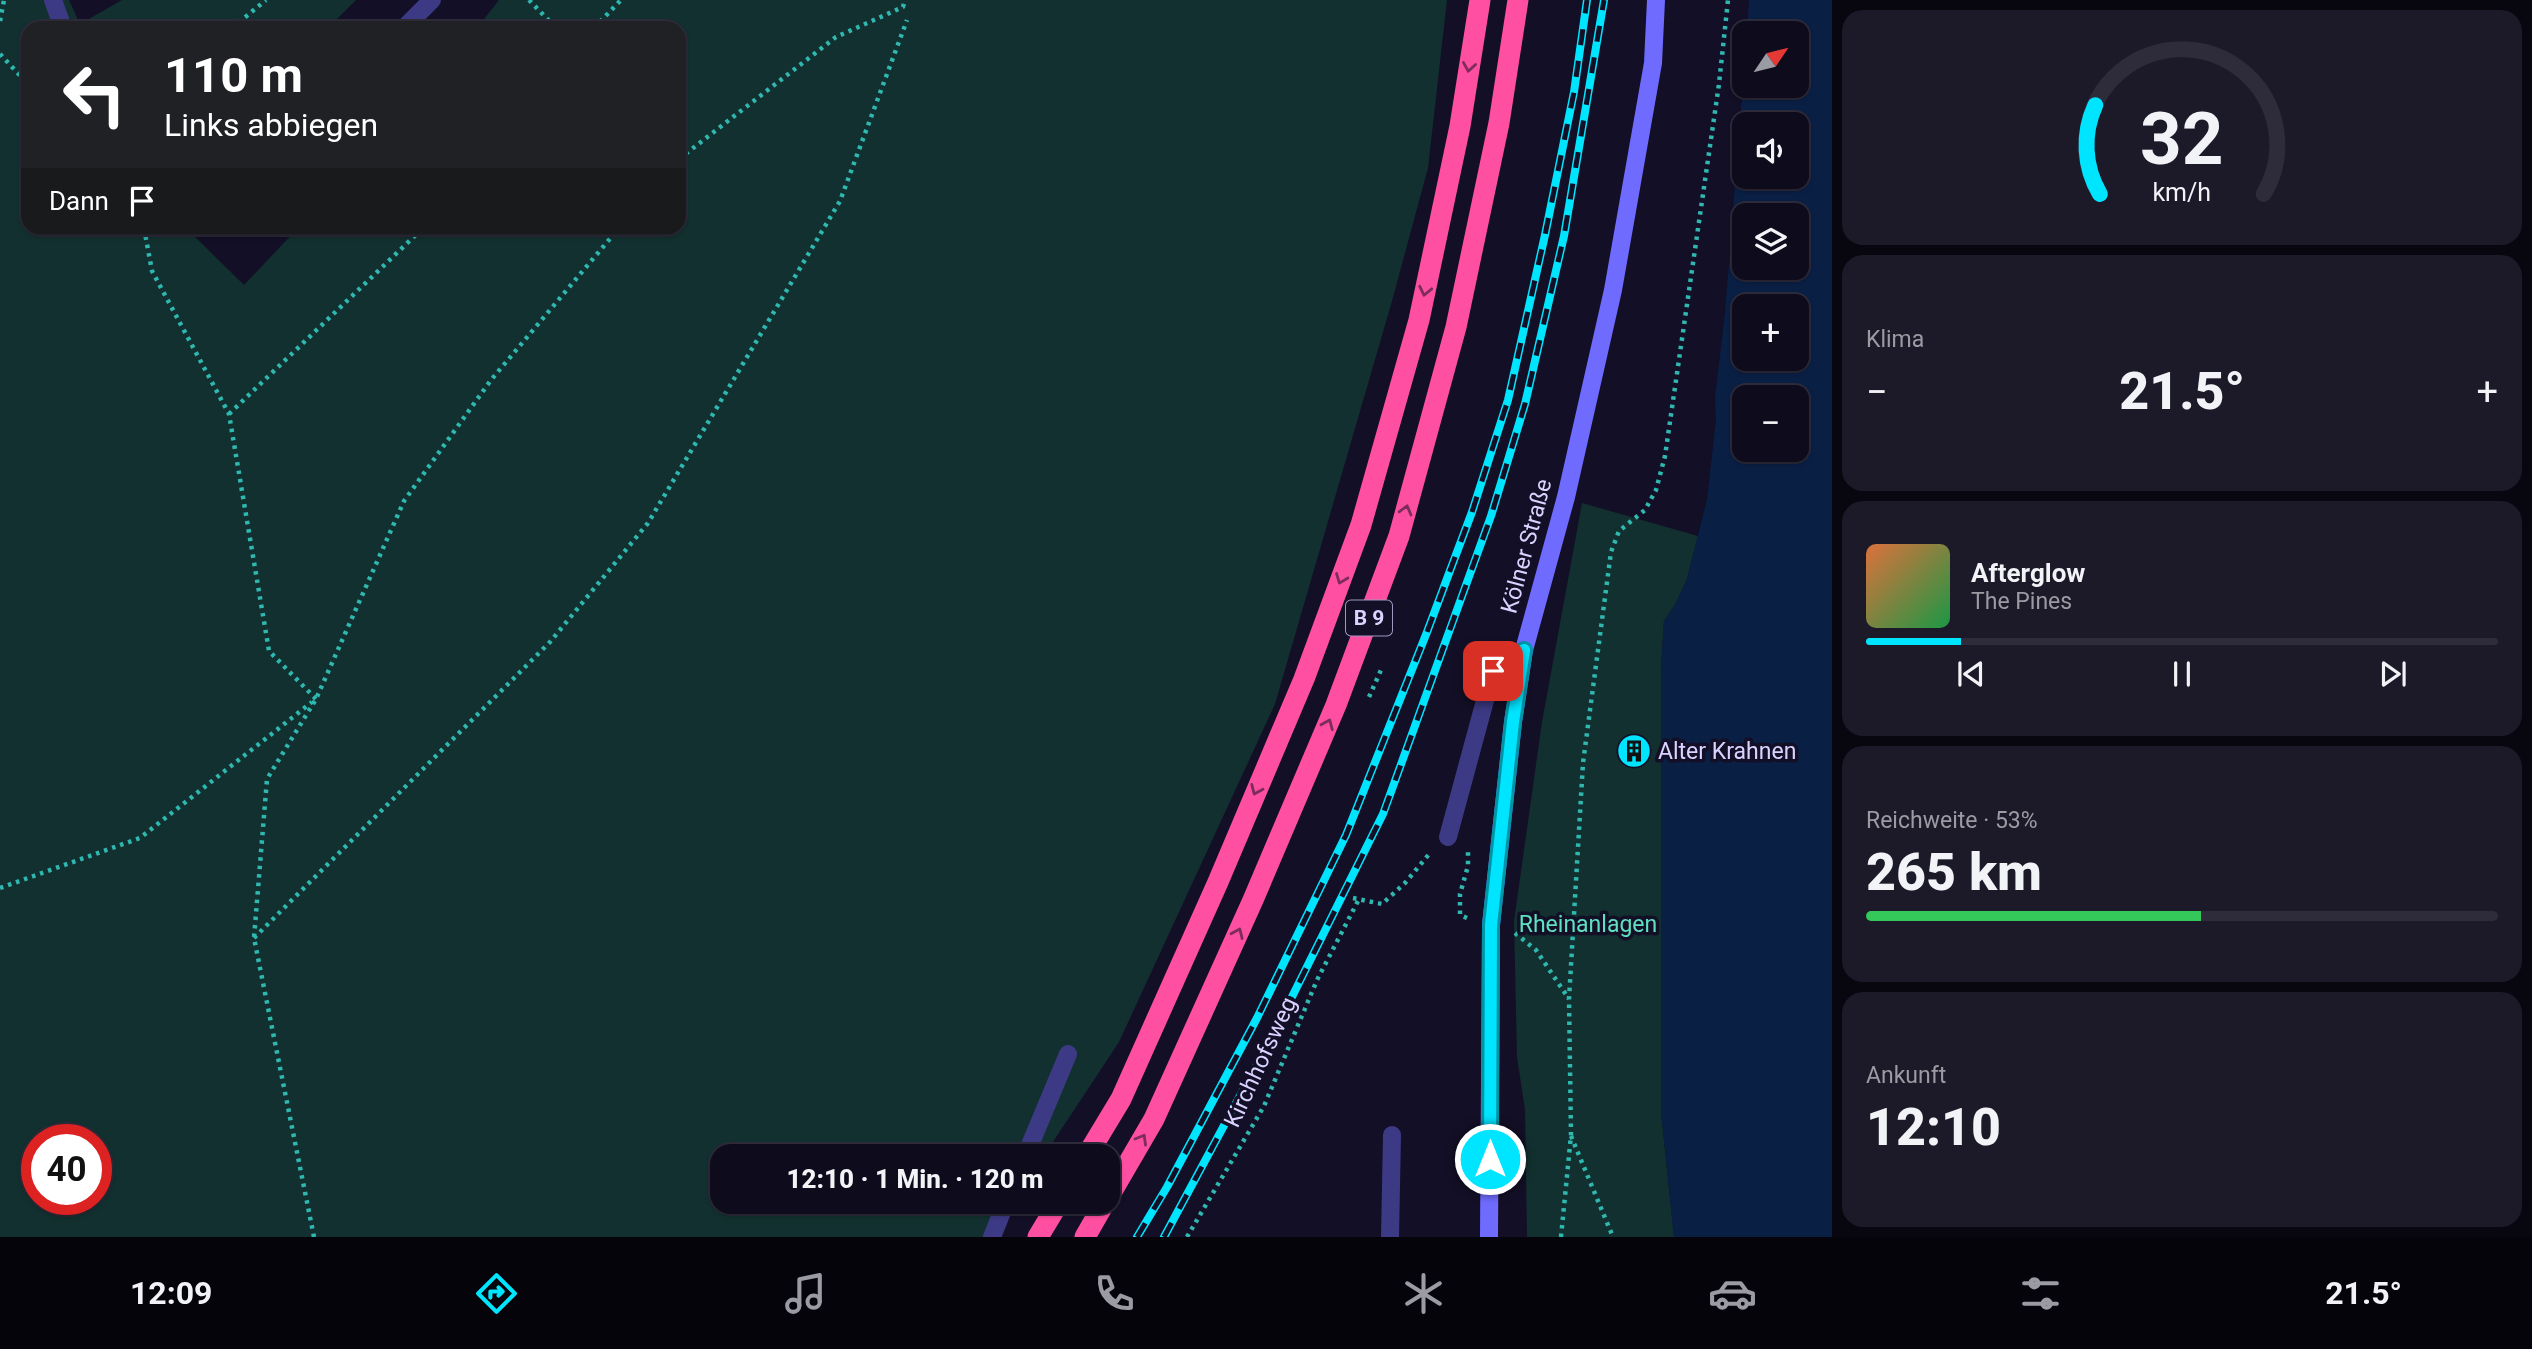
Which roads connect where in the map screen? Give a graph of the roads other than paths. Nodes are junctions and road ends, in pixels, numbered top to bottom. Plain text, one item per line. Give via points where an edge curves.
1 (53, 0) edge
2 (432, 0) edge
3 (1480, 0) edge
4 (1518, 0) edge
5 (1656, 0) edge
6 (60, 21) edge
7 (411, 21) edge
8 (1524, 650) junction
9 (1448, 836) road end
10 (1068, 1054) dead end
11 (1392, 1135) dead end
12 (1030, 1144) edge
13 (1094, 1144) edge
14 (1120, 1177) edge
15 (1001, 1214) edge
16 (1052, 1214) edge
17 (1098, 1214) edge
18 (992, 1237) edge
19 (1038, 1237) edge
20 (1085, 1237) edge
21 (1390, 1237) edge
22 (1489, 1237) edge

1 - 6 lane
2 - 7 lane
3 -> 13 highway, B 9 via 1460,126 1419,320 1361,525 1304,679 1218,882 1121,1099
14 -> 4 highway, B 9, bridge via 1154,1119 1253,900 1336,705 1399,536 1456,327 1499,123
5 - 8 street, Kölner Straße via 1653,64 1613,290 1566,497
8 - 9 lane via 1493,671
8 - 22 street, Kölner Straße via 1491,925
10 - 12 lane
11 - 21 lane
15 - 18 lane
16 - 19 highway
17 - 20 highway

